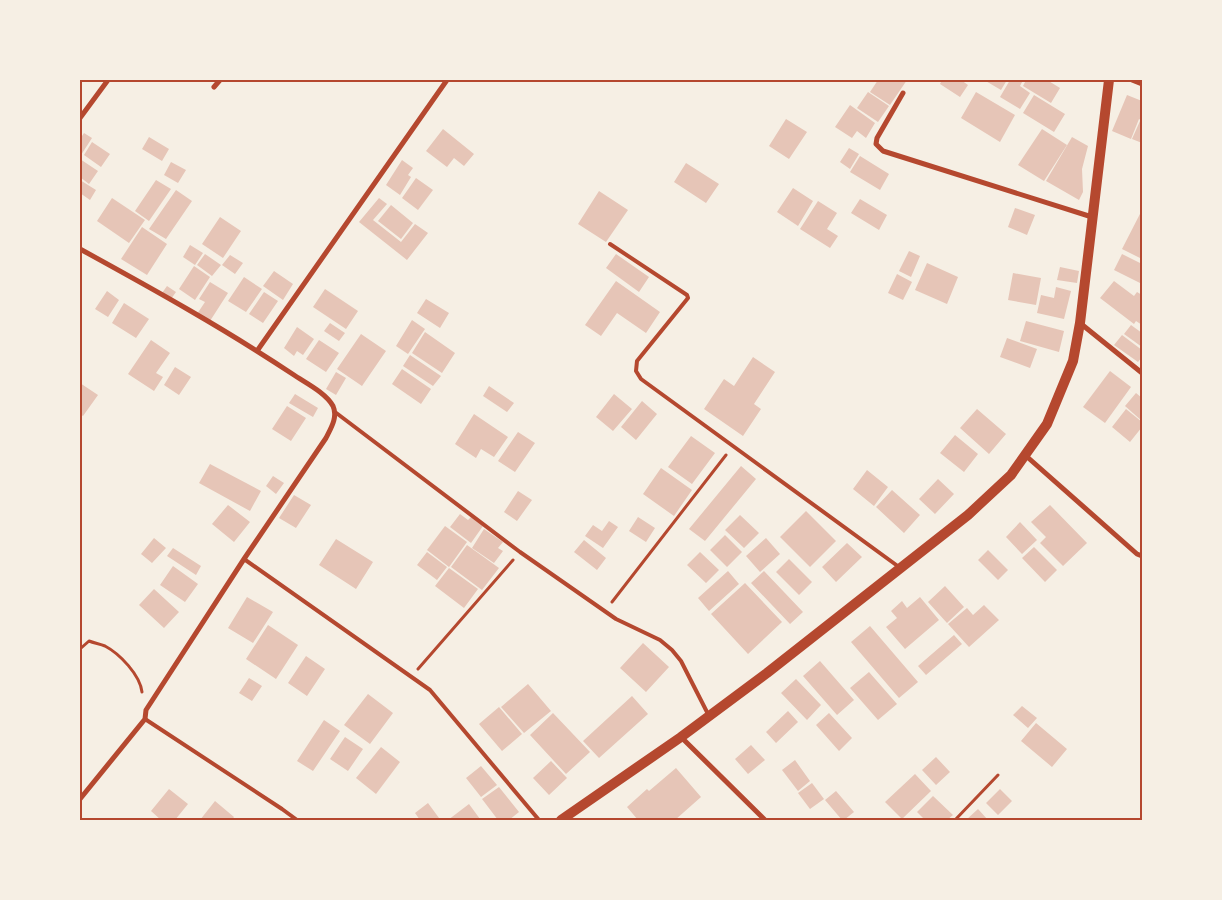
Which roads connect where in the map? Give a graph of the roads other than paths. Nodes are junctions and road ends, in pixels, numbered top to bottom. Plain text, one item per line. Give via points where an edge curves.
1 (108, 80) edge
2 (220, 80) edge
3 (447, 80) edge
4 (1109, 80) edge
5 (1132, 80) edge
6 (1142, 84) edge
7 (214, 87) dead end
8 (903, 93) dead end
9 (80, 118) edge
10 (1092, 217) junction
11 (610, 244) dead end
12 (80, 249) edge
13 (1080, 323) junction
14 (257, 351) junction
15 (1142, 373) edge
16 (335, 412) junction
17 (1025, 455) junction
18 (1142, 556) edge
19 (244, 559) junction
20 (901, 568) junction
21 (709, 716) junction
22 (145, 720) junction
23 (681, 737) junction
24 (80, 799) edge
25 (296, 820) edge
26 (539, 820) edge
27 (561, 820) edge
28 (765, 820) edge

1 - 9 street
2 - 7 street
3 - 14 street
4 - 10 main road
5 - 6 street
8 - 10 street via 877,138 876,144 883,150
10 - 13 main road
11 - 20 lane via 688,298 637,361 636,371 640,379
12 - 14 street
13 - 15 street
13 - 17 main road via 1073,361 1051,415
14 - 16 street via 321,394 332,404
16 - 19 street via 326,438
16 - 21 lane via 520,552 624,624 660,640 682,661
17 - 18 street
17 - 20 main road via 1012,475
19 - 22 street via 146,710
19 - 26 lane via 430,690
20 - 21 main road
21 - 23 main road
22 - 24 street
22 - 25 lane
23 - 27 main road
23 - 28 street

